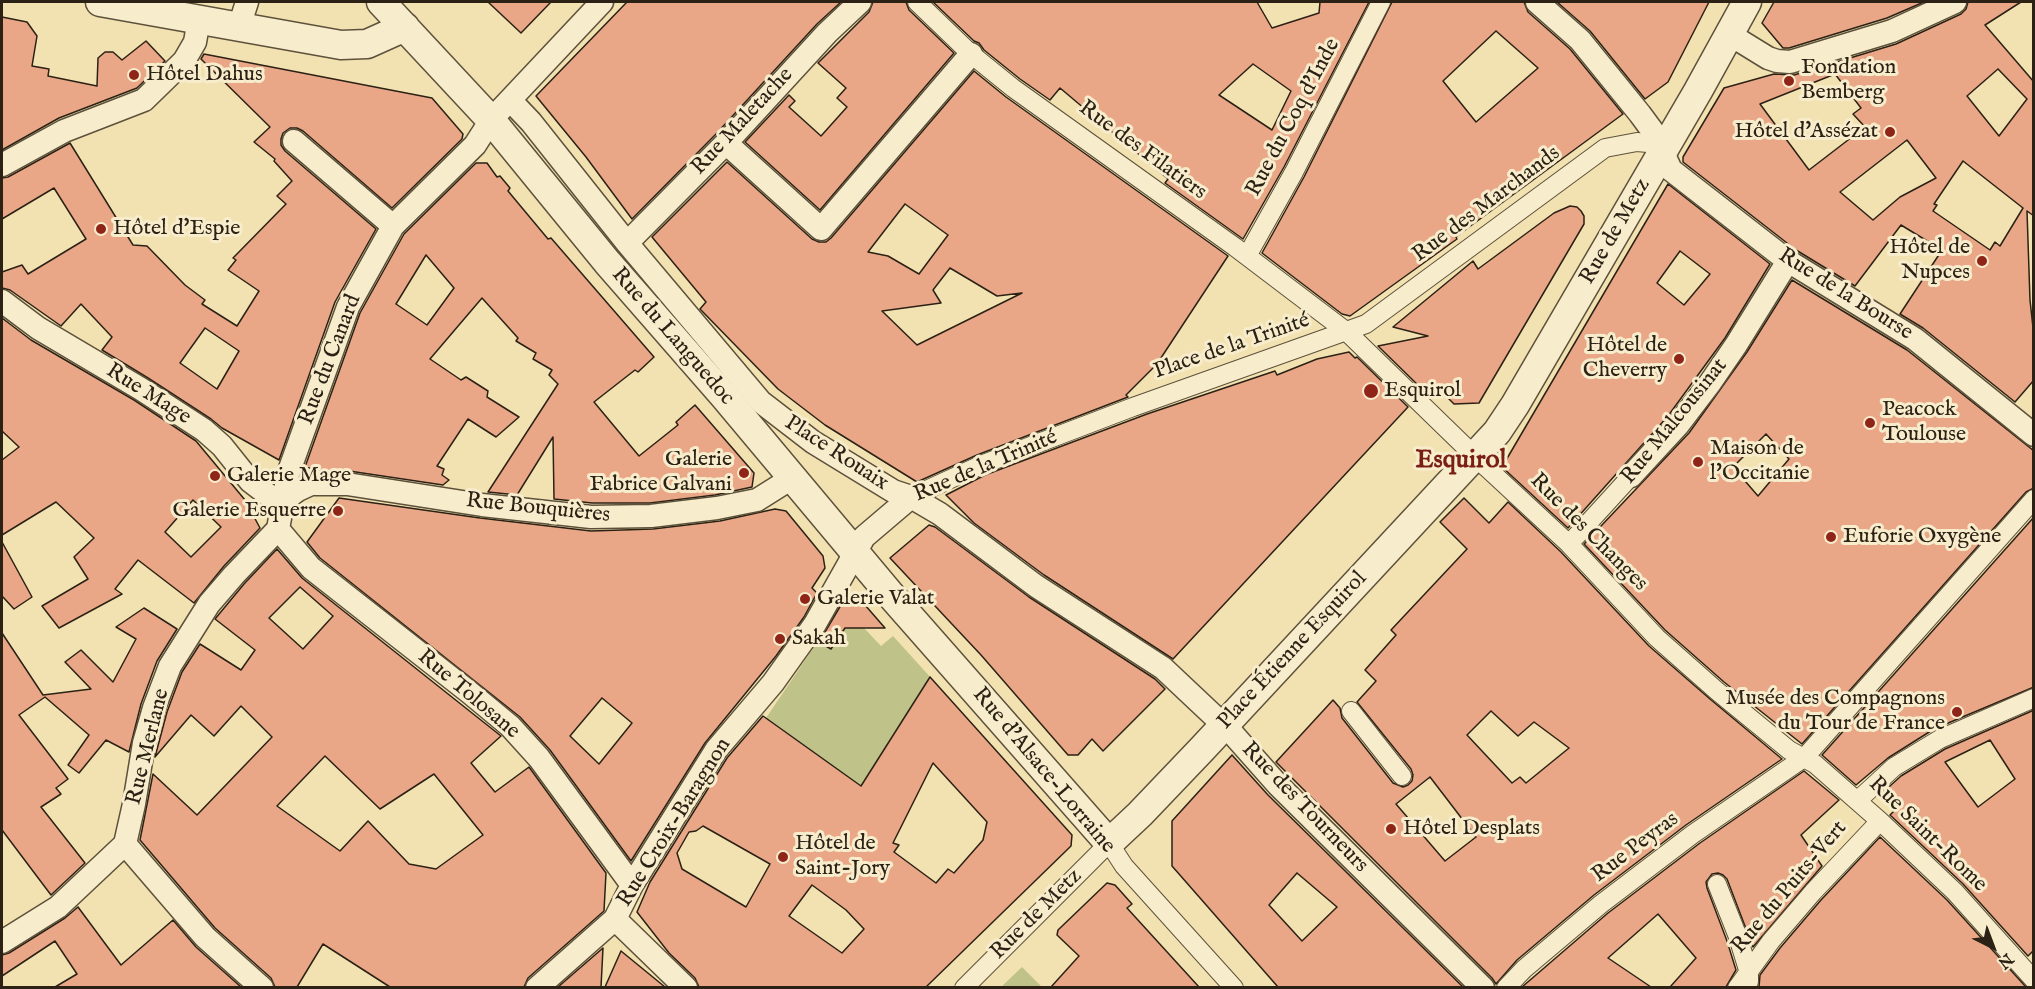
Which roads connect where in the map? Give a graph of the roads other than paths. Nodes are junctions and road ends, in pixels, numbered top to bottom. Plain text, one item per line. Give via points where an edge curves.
1 (100, 2) edge
2 (381, 2) edge
3 (602, 2) edge
4 (860, 2) edge
5 (917, 2) edge
6 (1381, 2) edge
7 (1537, 2) edge
8 (1747, 2) edge
9 (1955, 2) edge
10 (243, 14) edge
11 (199, 19) junction
12 (405, 27) junction
13 (1729, 34) junction
14 (971, 54) junction
15 (500, 110) junction
16 (294, 141) dead end
17 (726, 143) junction
18 (1663, 151) junction
19 (2, 165) edge
20 (393, 226) junction
21 (627, 243) junction
22 (1247, 256) junction
23 (1788, 261) junction
24 (2, 301) edge
25 (1347, 332) junction
26 (741, 380) joint
27 (1133, 407) joint
28 (2034, 435) edge
29 (1475, 456) junction
30 (1631, 476) joint
31 (792, 478) junction
32 (911, 497) junction
33 (2034, 499) edge
34 (283, 501) junction
35 (940, 514) joint
36 (278, 529) junction
37 (1569, 544) junction
38 (855, 552) junction
39 (2034, 698) edge
40 (1351, 711) dead end
41 (1224, 725) junction
42 (1805, 757) junction
43 (1402, 776) dead end
44 (1857, 801) junction
45 (1880, 821) junction
46 (1108, 843) junction
47 (125, 844) junction
48 (1718, 884) dead end
49 (632, 885) junction
50 (615, 919) junction
51 (2, 942) edge
52 (2030, 968) edge
53 (1749, 980) edge
54 (262, 987) edge
55 (537, 987) edge
56 (686, 987) edge
57 (964, 987) edge
58 (1234, 987) edge
59 (1483, 987) edge
60 (1506, 987) edge
61 (1737, 987) edge

1 - 11 street
2 - 12 street
3 - 15 street, Rue du Canard
4 - 17 street, Rue Maletache
5 - 14 street, Rue des Filatiers
6 - 22 street, Rue du Coq d'Inde
7 - 18 street, Rue de la Bourse via 1580,40 1640,114
8 - 13 street, Rue de Metz
9 - 13 street via 1892,31 1790,62 1768,58
10 - 11 street
10 - 12 street via 341,45 367,44
11 - 19 street via 195,42 184,61 144,100 64,131
12 - 15 street
13 - 18 street, Rue de Metz
14 - 17 street via 820,229
14 - 22 street, Rue des Filatiers
15 - 20 street, Rue du Canard via 475,145
15 - 21 street, Rue du Languedoc via 531,122
15 - 31 street, Rue du Languedoc via 607,262
16 - 20 street
17 - 21 street, Rue Maletache
18 - 23 street, Rue de la Bourse via 1671,170
18 - 25 street, Rue des Marchands via 1637,141 1605,148 1366,324
18 - 29 street, Rue de Metz via 1515,405
20 - 34 street, Rue du Canard via 348,307 288,474
21 - 26 street, Rue du Languedoc
22 - 25 street, Rue des Filatiers
23 - 28 street, Rue de la Bourse via 1915,339
23 - 30 street, Rue Malcousinat via 1710,383
24 - 34 street, Rue Mage via 38,328 204,430 252,483
25 - 27 street, Place de la Trinité
25 - 29 street, Rue des Changes
26 - 32 street, Place Rouaix via 770,410 813,442 893,491
27 - 32 street, Rue de la Trinité via 981,465
29 - 37 street, Rue des Changes
29 - 41 street, Place Étienne Esquirol
30 - 37 street, Rue Malcousinat
31 - 34 street, Rue Bouquières via 757,500 651,516 591,517 347,484 312,484
31 - 38 street, Rue du Languedoc
32 - 35 street, Place Rouaix
32 - 38 street, Rue de la Trinité via 864,537
33 - 42 street, Rue Peyras
34 - 36 street, Rue du Canard
35 - 41 street, Rue des Tourneurs via 1036,586 1163,668
36 - 47 street, Rue Merlane via 209,604 170,666 144,743
36 - 49 street, Rue Tolosane via 311,568 510,726 539,758
37 - 42 street, Rue des Changes via 1658,638 1789,750
38 - 46 street, Rue d'Alsace-Lorraine
38 - 49 street, Rue Croix-Baragnon via 815,624 716,750
39 - 44 street via 1940,739 1894,767
40 - 43 street
41 - 46 street, Place Étienne Esquirol
41 - 59 street, Rue des Tourneurs via 1278,785
42 - 44 street, Rue Saint-Rome
42 - 60 street, Rue Peyras via 1610,897
44 - 45 street, Rue Saint-Rome
45 - 52 street, Rue Saint-Rome
45 - 53 street, Rue du Puits-Vert via 1771,941
46 - 57 street, Rue de Metz
46 - 58 street, Rue d'Alsace-Lorraine via 1124,866
47 - 51 street via 58,907
47 - 54 street via 205,937
48 - 53 street
49 - 50 street, Rue Croix-Baragnon
50 - 55 street, Rue Croix-Baragnon
50 - 56 street
53 - 61 street, Rue du Puits-Vert

